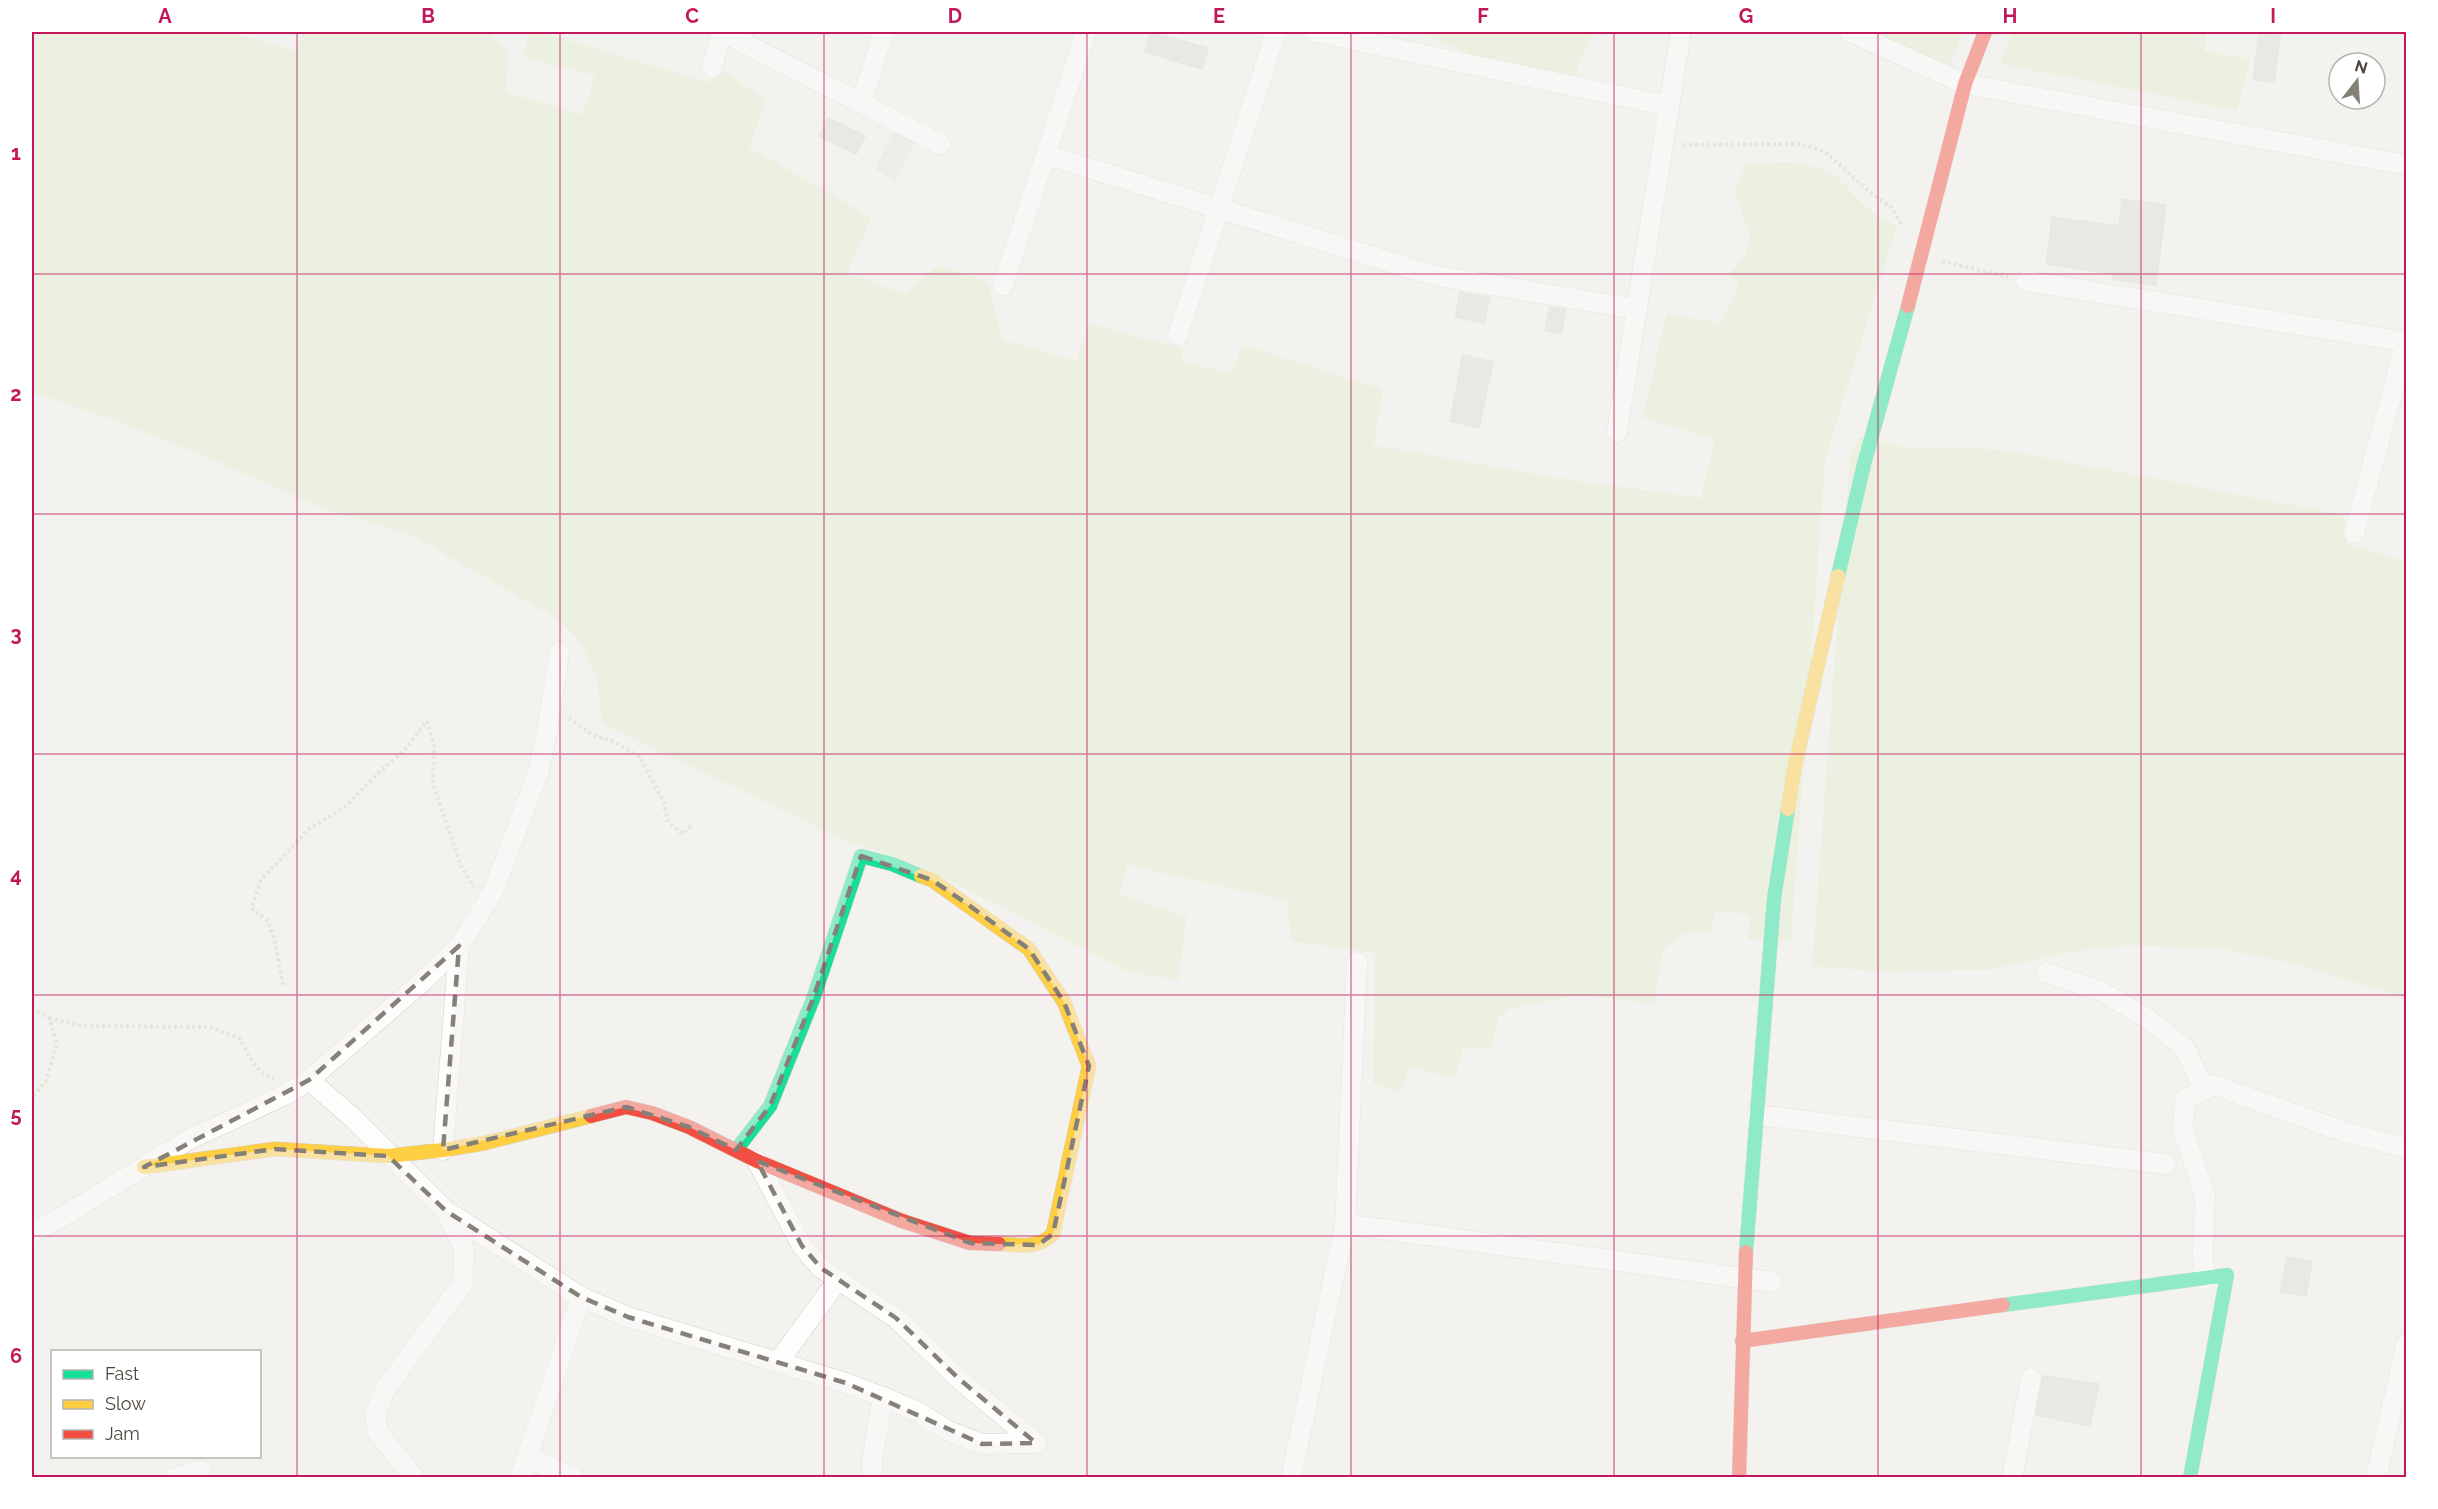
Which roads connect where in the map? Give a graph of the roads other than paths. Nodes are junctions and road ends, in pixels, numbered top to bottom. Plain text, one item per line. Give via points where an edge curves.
1 (723, 32) edge
2 (884, 32) edge
3 (1086, 32) edge
4 (1276, 32) edge
5 (1315, 32) edge
6 (1682, 32) edge
7 (1850, 32) edge
8 (1985, 32) edge
9 (712, 67) dead end
10 (1965, 84) junction
11 (861, 103) junction
12 (1669, 106) junction
13 (940, 144) dead end
14 (1047, 154) junction
15 (2406, 165) edge
16 (1219, 208) junction
17 (2026, 281) road end
18 (1003, 285) dead end
19 (1636, 309) junction
20 (1178, 335) dead end
21 (2406, 342) edge
22 (1617, 432) dead end
23 (2354, 533) dead end
24 (559, 653) dead end
25 (459, 946) junction
26 (1357, 962) dead end
27 (2047, 973) dead end
28 (309, 1080) junction
29 (2204, 1089) junction
30 (1757, 1115) junction
31 (2406, 1148) edge
32 (443, 1150) junction
33 (736, 1150) junction
34 (388, 1156) junction
35 (757, 1161) junction
36 (2166, 1164) dead end
37 (144, 1167) junction
38 (446, 1211) junction
39 (1345, 1224) junction
40 (32, 1232) edge
41 (2205, 1278) junction
42 (1744, 1279) junction
43 (838, 1280) junction
44 (1772, 1282) dead end
45 (581, 1297) junction
46 (1742, 1341) junction
47 (2406, 1345) edge
48 (778, 1362) junction
49 (2031, 1378) dead end
50 (883, 1397) junction
51 (527, 1457) junction
52 (201, 1470) dead end
53 (175, 1478) edge
54 (414, 1478) edge
55 (520, 1478) edge
56 (574, 1478) edge
57 (873, 1478) edge
58 (1291, 1478) edge
59 (1739, 1478) edge
60 (2012, 1478) edge
61 (2190, 1478) edge
62 (2376, 1478) edge

1 - 9 street
1 - 11 street
2 - 11 street
3 - 14 street
4 - 16 street
5 - 12 street
6 - 12 street
7 - 10 street
8 - 10 street
10 - 15 street
10 - 30 street via 1864,464 1794,770 1774,899
11 - 13 street
12 - 19 street
14 - 16 street
14 - 18 street
16 - 19 street via 1432,275
16 - 20 street
17 - 21 street
19 - 22 street
21 - 23 street
24 - 25 street via 538,773 493,892
25 - 28 street
25 - 32 street
26 - 39 street
27 - 29 street via 2101,991 2148,1020 2185,1048
28 - 34 street
28 - 37 street via 188,1140
29 - 31 street via 2214,1085 2345,1132
29 - 41 street via 2184,1099 2183,1130 2205,1196
30 - 36 street
30 - 42 street
32 - 33 street via 626,1107 689,1127
32 - 34 street
33 - 35 street
33 - 35 street via 770,1106 813,999 861,856 932,880 1029,949 1064,1002 1089,1066 1053,1234 1046,1241 1038,1245 970,1244 902,1221
34 - 37 street via 275,1149
34 - 38 street
35 - 43 street via 802,1246
37 - 40 street
38 - 45 street
38 - 54 street via 464,1249 463,1283 386,1388 375,1414 378,1432
39 - 42 street
39 - 58 street
41 - 46 street
41 - 61 street via 2227,1275
42 - 44 street
42 - 46 street
43 - 48 street
43 - 50 street via 896,1318 958,1378 1035,1443 982,1444
45 - 48 street via 628,1317
45 - 51 street
46 - 59 street
47 - 62 street
48 - 50 street
49 - 60 street
50 - 57 street
51 - 55 street
51 - 56 street
52 - 53 street

